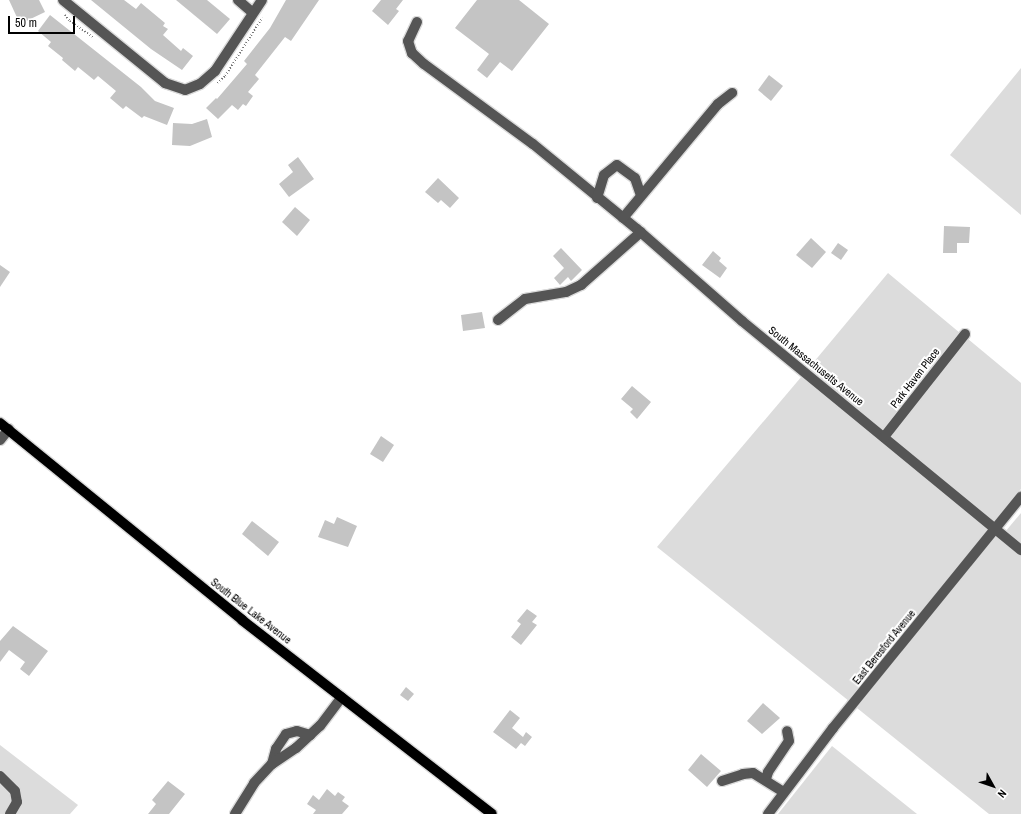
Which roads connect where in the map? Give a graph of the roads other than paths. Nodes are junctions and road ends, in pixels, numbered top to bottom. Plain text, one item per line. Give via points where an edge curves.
1 (63, 0) edge
2 (238, 0) edge
3 (262, 0) edge
4 (252, 12) junction
5 (417, 22) dead end
6 (732, 93) dead end
7 (641, 194) junction
8 (597, 198) junction
9 (623, 218) junction
10 (641, 232) junction
11 (498, 320) dead end
12 (965, 334) dead end
13 (0, 422) edge
14 (9, 429) junction
15 (884, 437) junction
16 (0, 440) edge
17 (1021, 497) edge
18 (995, 529) junction
19 (1021, 550) edge
20 (342, 696) junction
21 (787, 731) dead end
22 (310, 735) junction
23 (272, 764) junction
24 (0, 776) edge
25 (766, 779) junction
26 (722, 782) dead end
27 (784, 792) junction
28 (10, 814) edge
29 (235, 814) edge
30 (492, 814) edge
31 (768, 814) edge

1 - 4 street via 165,83 185,90 200,84 215,71
2 - 4 street
3 - 4 street
5 - 8 street, South Massachusetts Avenue via 408,41 412,53 533,144
6 - 7 street via 718,104
7 - 8 street via 635,178 617,165 604,175
7 - 9 street
8 - 9 street, South Massachusetts Avenue
9 - 10 street, South Massachusetts Avenue
10 - 11 street via 581,285 566,292 525,299
10 - 15 street, South Massachusetts Avenue via 711,295
12 - 15 street, Park Haven Place
13 - 14 main road, South Blue Lake Avenue
14 - 16 street
14 - 20 main road, South Blue Lake Avenue via 242,620
15 - 18 street, South Massachusetts Avenue
17 - 18 street, East Beresford Avenue
18 - 19 street, South Massachusetts Avenue
18 - 27 street, East Beresford Avenue
20 - 22 street
20 - 30 main road, South Blue Lake Avenue
21 - 25 street via 789,741
22 - 23 street
22 - 23 street via 297,730 286,734 276,748
23 - 29 street via 254,782
24 - 28 street via 15,791 17,802
25 - 26 street via 743,774
25 - 27 street
27 - 31 street, East Beresford Avenue

